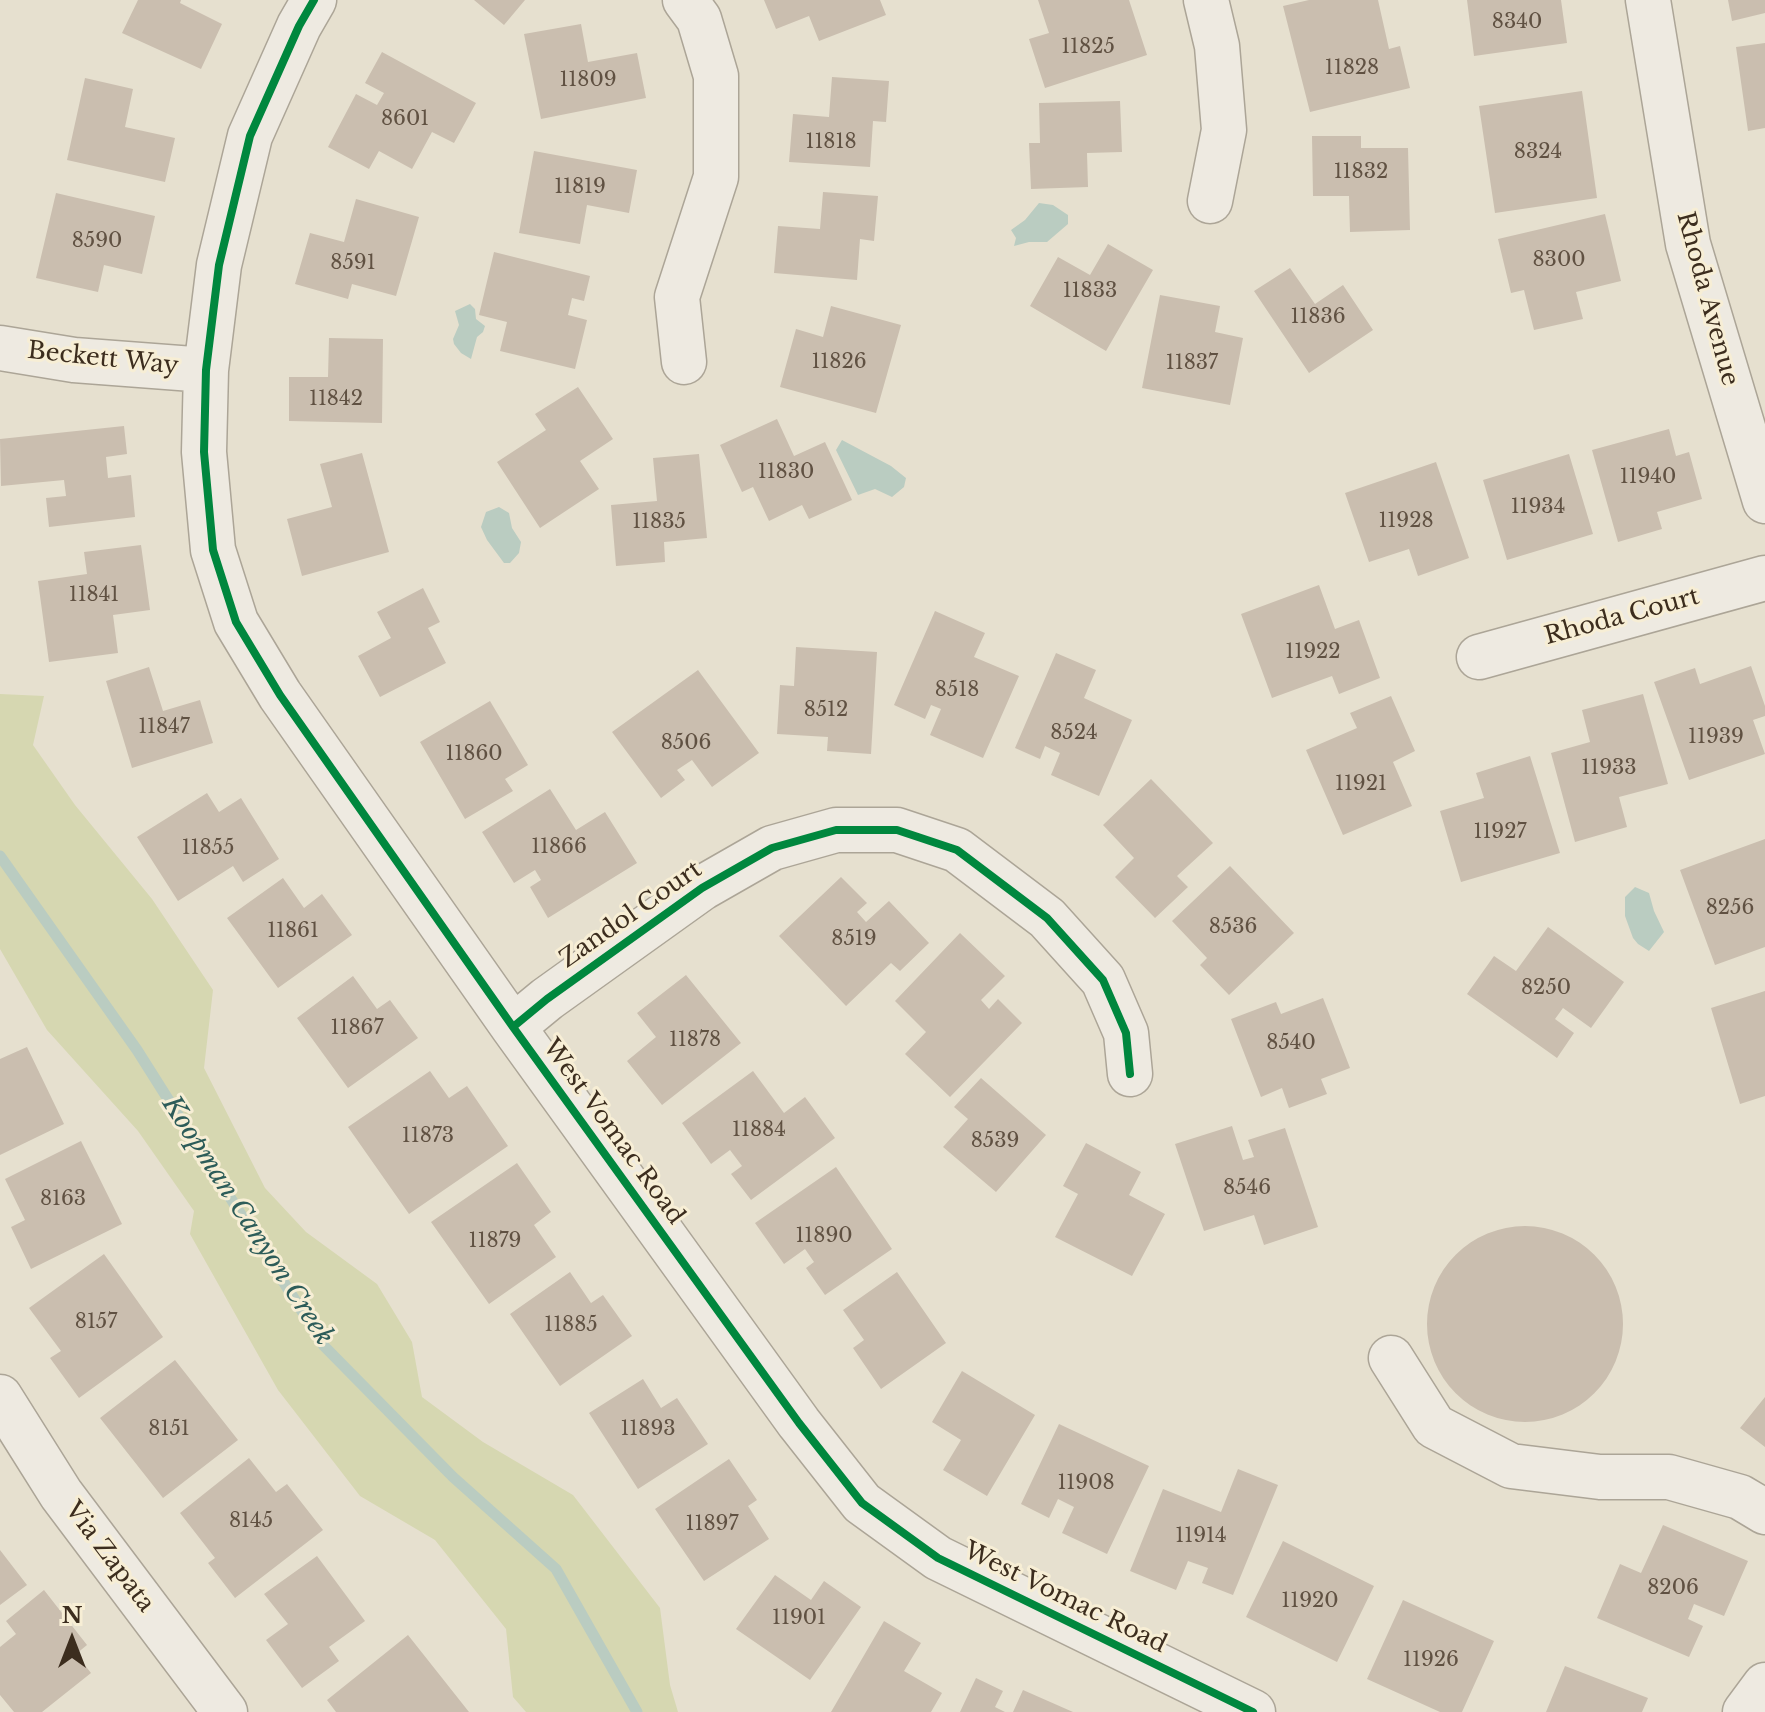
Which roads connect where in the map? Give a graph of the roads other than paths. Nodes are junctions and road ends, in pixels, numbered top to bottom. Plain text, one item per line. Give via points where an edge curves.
1 (314, 0) edge
2 (685, 0) edge
3 (1206, 0) edge
4 (1648, 0) edge
5 (1210, 201) dead end
6 (0, 348) edge
7 (684, 362) dead end
8 (206, 370) junction
9 (1765, 501) edge
10 (1765, 578) edge
11 (1479, 657) dead end
12 (513, 1027) junction
13 (1130, 1074) dead end
14 (1391, 1358) dead end
15 (0, 1397) edge
16 (1765, 1512) edge
17 (1765, 1685) edge
18 (225, 1712) edge
19 (1253, 1712) edge
20 (1745, 1712) edge

1 - 8 street, West Vomac Road via 250,136 219,265
2 - 7 street via 699,19 716,76 716,177 677,297
3 - 5 street via 1217,46 1224,130
4 - 9 street, Rhoda Avenue via 1688,244
6 - 8 street, Beckett Way via 74,360
8 - 12 street, West Vomac Road via 204,452 213,550 236,622 280,695
10 - 11 street, Rhoda Court
12 - 13 street, Zandol Court via 702,888 772,848 836,830 897,830 957,850 1047,918 1103,980 1126,1033
12 - 19 street, West Vomac Road via 862,1503 938,1558
14 - 16 street via 1434,1426 1511,1466 1600,1477 1669,1477 1740,1497
15 - 18 street, Via Zapata via 61,1494
17 - 20 street

